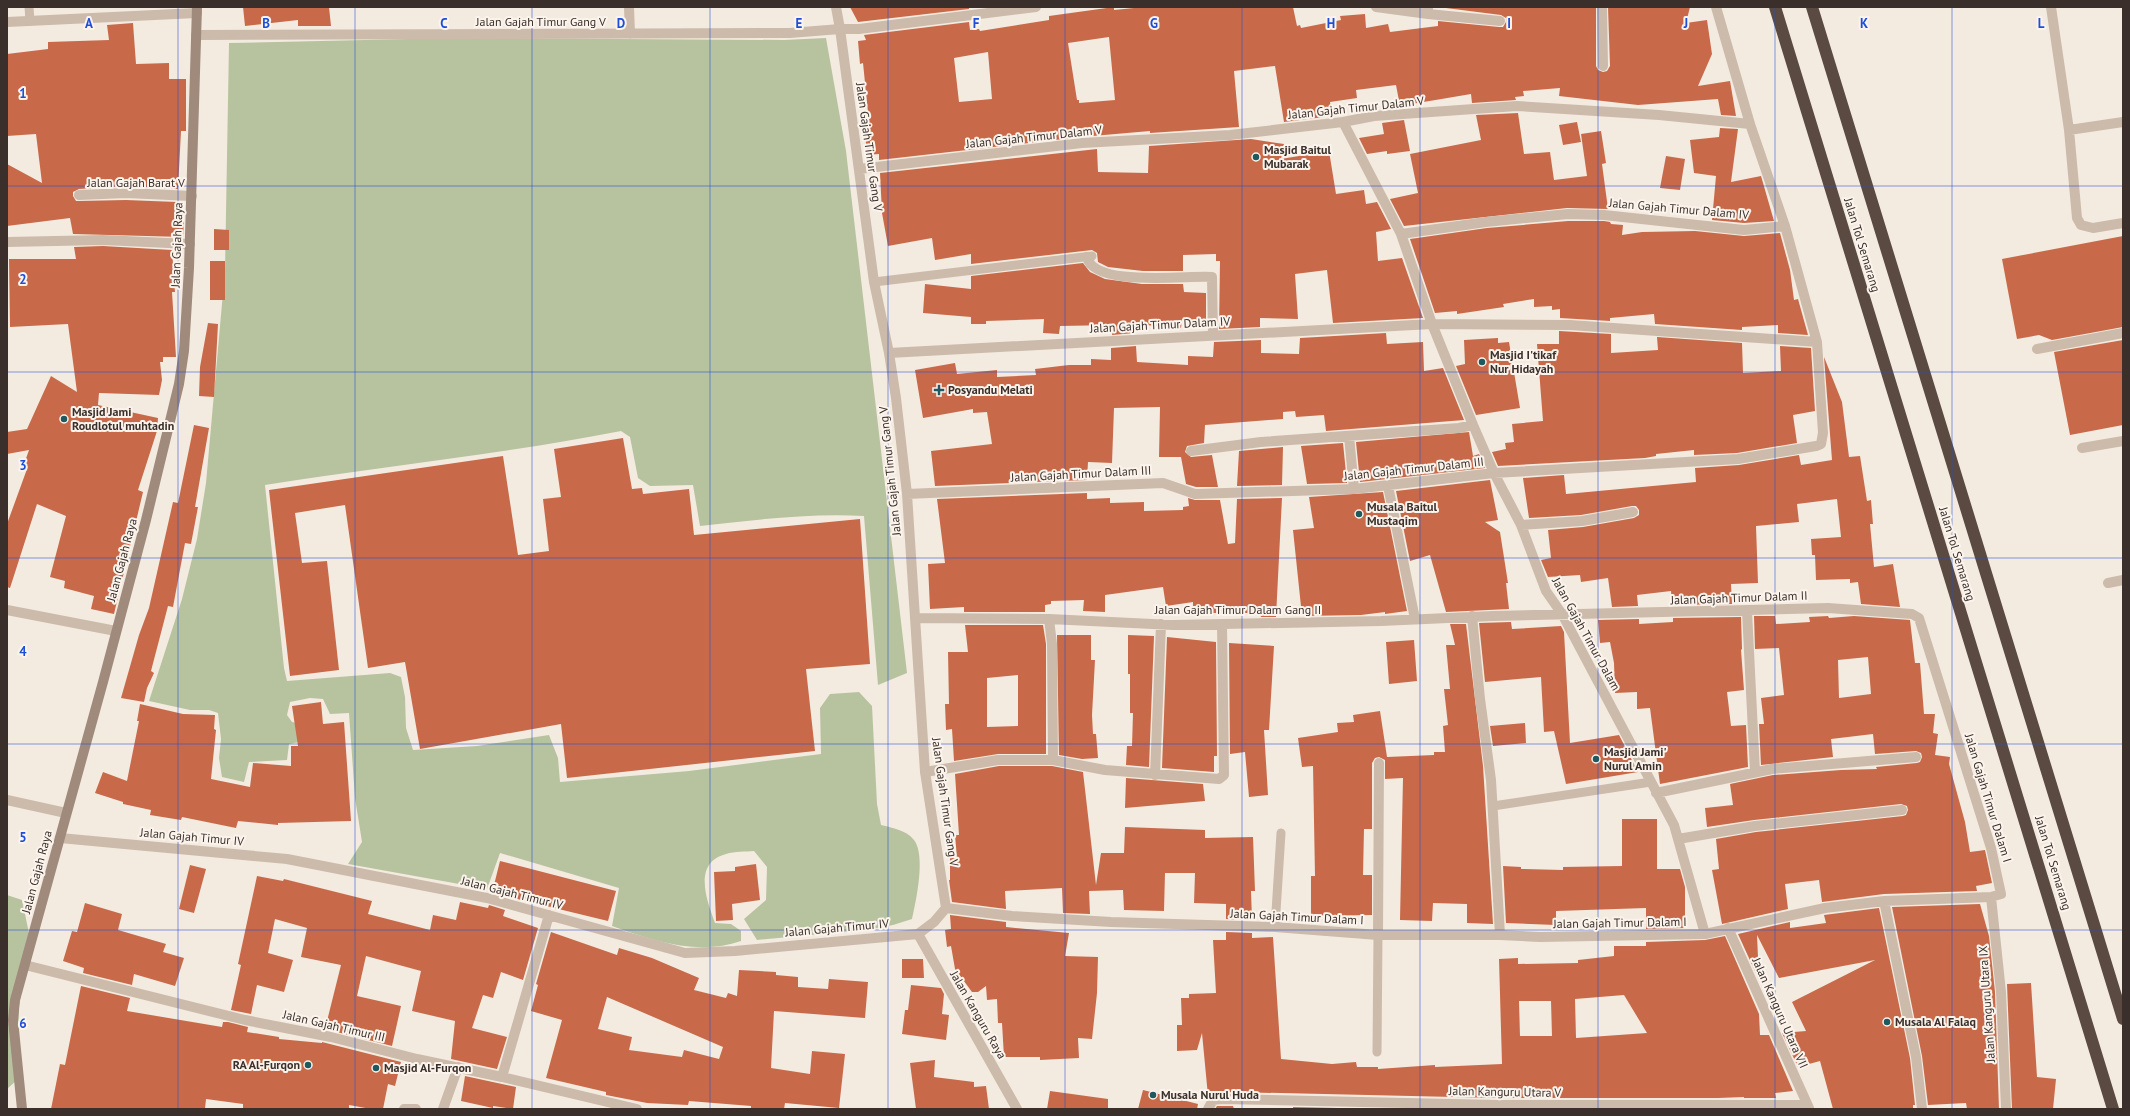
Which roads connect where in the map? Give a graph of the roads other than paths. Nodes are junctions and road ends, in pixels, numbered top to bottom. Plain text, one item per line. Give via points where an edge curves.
1 (29, 7) edge
2 (629, 7) edge
3 (836, 7) edge
4 (1036, 7) edge
5 (1376, 7) edge
6 (1602, 7) edge
7 (1716, 7) edge
8 (1775, 7) edge
9 (1812, 7) edge
10 (2051, 7) edge
11 (197, 10) edge
12 (1428, 10) edge
13 (30, 21) junction
14 (1500, 21) dead end
15 (7, 22) edge
16 (840, 29) junction
17 (630, 34) junction
18 (196, 36) junction
19 (1603, 66) dead end
20 (1343, 122) junction
21 (2123, 122) edge
22 (1750, 124) junction
23 (2069, 130) junction
24 (859, 169) junction
25 (79, 195) dead end
26 (192, 196) junction
27 (2123, 224) edge
28 (1785, 226) junction
29 (1401, 234) junction
30 (7, 242) edge
31 (190, 244) junction
32 (1089, 257) joint
33 (874, 282) junction
34 (1432, 324) junction
35 (2123, 333) edge
36 (1213, 335) junction
37 (1817, 342) junction
38 (2037, 349) dead end
39 (889, 352) junction
40 (1473, 425) junction
41 (1349, 436) junction
42 (2123, 441) edge
43 (2082, 448) dead end
44 (1191, 451) dead end
45 (1494, 473) junction
46 (1388, 486) junction
47 (1354, 489) junction
48 (907, 494) junction
49 (1632, 512) dead end
50 (1520, 525) junction
51 (2123, 580) edge
52 (2108, 583) dead end
53 (7, 610) edge
54 (1748, 611) junction
55 (1562, 614) junction
56 (1472, 616) junction
57 (1917, 616) joint
58 (914, 618) junction
59 (1049, 619) junction
60 (1415, 619) junction
61 (1161, 624) junction
62 (1222, 624) junction
63 (116, 631) junction
64 (1916, 757) dead end
65 (1053, 760) junction
66 (1379, 763) dead end
67 (925, 772) junction
68 (1755, 772) junction
69 (1155, 775) junction
70 (1650, 782) junction
71 (1656, 793) junction
72 (7, 800) edge
73 (1493, 806) junction
74 (1902, 810) dead end
75 (66, 813) junction
76 (1281, 833) dead end
77 (60, 838) junction
78 (1678, 839) junction
79 (1991, 897) junction
80 (1884, 901) junction
81 (946, 908) junction
82 (549, 915) junction
83 (1275, 927) junction
84 (1728, 928) junction
85 (918, 934) junction
86 (1705, 934) junction
87 (1378, 935) junction
88 (1500, 935) junction
89 (25, 965) junction
90 (2123, 1019) edge
91 (1377, 1052) dead end
92 (458, 1067) junction
93 (502, 1077) junction
94 (1743, 1107) edge
95 (1808, 1107) edge
96 (22, 1109) edge
97 (404, 1109) edge
98 (416, 1109) edge
99 (443, 1109) edge
100 (637, 1109) edge
101 (1017, 1109) edge
102 (1208, 1109) edge
103 (1922, 1109) edge
104 (2006, 1109) edge
105 (2113, 1109) edge

1 - 13 lane
2 - 17 street
3 - 16 street
4 - 16 street via 858,30
5 - 12 street
6 - 19 street
7 - 22 street
8 - 105 highway, Jalan Tol Semarang
9 - 90 highway, Jalan Tol Semarang
10 - 23 street
11 - 13 street
11 - 18 main road, Jalan Gajah Raya
12 - 14 street
13 - 15 street
16 - 17 street, Jalan Gajah Timur Gang V via 790,33
16 - 24 street, Jalan Gajah Timur Gang V
17 - 18 street, Jalan Gajah Timur Gang V
18 - 26 main road, Jalan Gajah Raya
20 - 22 street, Jalan Gajah Timur Dalam V via 1374,116 1517,106
20 - 24 street, Jalan Gajah Timur Dalam V via 1230,135 1082,143
20 - 29 street
21 - 23 street
22 - 28 street
23 - 27 street via 2077,218 2081,226 2093,228
24 - 33 street, Jalan Gajah Timur Gang V
25 - 26 street, Jalan Gajah Barat V via 126,193
26 - 31 main road, Jalan Gajah Raya
28 - 29 street, Jalan Gajah Timur Dalam IV via 1744,230 1568,214
28 - 37 street
29 - 34 street
30 - 31 street via 103,240
31 - 63 main road, Jalan Gajah Raya via 184,351 179,384
32 - 33 lane
32 - 36 street via 1091,266 1120,277 1212,277
33 - 39 street, Jalan Gajah Timur Gang V
34 - 36 street, Jalan Gajah Timur Dalam IV
34 - 37 street, Jalan Gajah Timur Dalam IV via 1570,325
34 - 40 street, Jalan Gajah Timur Dalam
35 - 38 street
36 - 39 street, Jalan Gajah Timur Dalam IV
37 - 45 street, Jalan Gajah Timur Dalam III via 1823,433 1821,444 1738,459
39 - 48 street, Jalan Gajah Timur Gang V
40 - 41 street
40 - 45 street, Jalan Gajah Timur Dalam
41 - 44 street via 1261,442
41 - 47 street
42 - 43 street
45 - 46 street, Jalan Gajah Timur Dalam III
45 - 50 street, Jalan Gajah Timur Dalam
46 - 47 street, Jalan Gajah Timur Dalam III
46 - 60 street
47 - 48 street, Jalan Gajah Timur Dalam III via 1195,494 1163,483
48 - 58 street, Jalan Gajah Timur Gang V
49 - 50 street via 1582,521
50 - 55 street, Jalan Gajah Timur Dalam via 1546,591
51 - 52 street
53 - 63 street
54 - 55 street, Jalan Gajah Timur Dalam II
54 - 57 street, Jalan Gajah Timur Dalam II via 1828,608
54 - 68 street
55 - 56 street, Jalan Gajah Timur Dalam Gang II
55 - 70 street, Jalan Gajah Timur Dalam
56 - 60 street, Jalan Gajah Timur Dalam Gang II
56 - 73 street
57 - 79 street, Jalan Gajah Timur Dalam I via 1991,848 2001,894
58 - 59 street, Jalan Gajah Timur Dalam Gang II
58 - 67 street, Jalan Gajah Timur Gang V
59 - 61 street, Jalan Gajah Timur Dalam Gang II
59 - 65 street via 1052,644
60 - 62 street, Jalan Gajah Timur Dalam Gang II via 1381,622
61 - 62 street, Jalan Gajah Timur Dalam Gang II
61 - 69 street
62 - 69 street via 1224,775 1219,779
63 - 75 main road, Jalan Gajah Raya
64 - 68 street via 1816,764
65 - 67 street via 998,760
65 - 69 street via 1105,770
66 - 87 street
67 - 81 street, Jalan Gajah Timur Gang V
68 - 71 street
70 - 71 street, Jalan Gajah Timur Dalam
70 - 73 lane
71 - 78 street, Jalan Gajah Timur Dalam via 1674,825
72 - 75 street
73 - 88 street
74 - 78 street via 1755,826
75 - 77 main road, Jalan Gajah Raya
76 - 83 lane
77 - 82 street, Jalan Gajah Timur IV via 287,859 487,898
77 - 89 main road, Jalan Gajah Raya
78 - 86 street, Jalan Gajah Timur Dalam
79 - 80 street, Jalan Gajah Timur Dalam I
79 - 104 street, Jalan Kanguru Utara IX via 2001,992
80 - 84 street, Jalan Gajah Timur Dalam I via 1825,908
80 - 103 street via 1916,1057
81 - 83 street, Jalan Gajah Timur Dalam I via 1012,916 1111,922
81 - 85 street via 934,922
82 - 85 street, Jalan Gajah Timur IV via 685,953 736,951
82 - 93 street
83 - 87 street, Jalan Gajah Timur Dalam I
84 - 86 street, Jalan Gajah Timur Dalam I
84 - 95 street, Jalan Kanguru Utara VII
85 - 101 street, Jalan Kanguru Raya
86 - 88 street, Jalan Gajah Timur Dalam I via 1540,937
87 - 88 street, Jalan Gajah Timur Dalam I
87 - 91 lane
89 - 92 street, Jalan Gajah Timur III via 245,1020
89 - 96 main road, Jalan Gajah Raya via 15,1000 13,1020
92 - 93 street, Jalan Gajah Timur III
92 - 99 street
93 - 100 street, Jalan Gajah Timur III
94 - 95 street, Jalan Kanguru Utara V
94 - 102 street, Jalan Kanguru Utara V via 1221,1099 1213,1100
97 - 98 street

